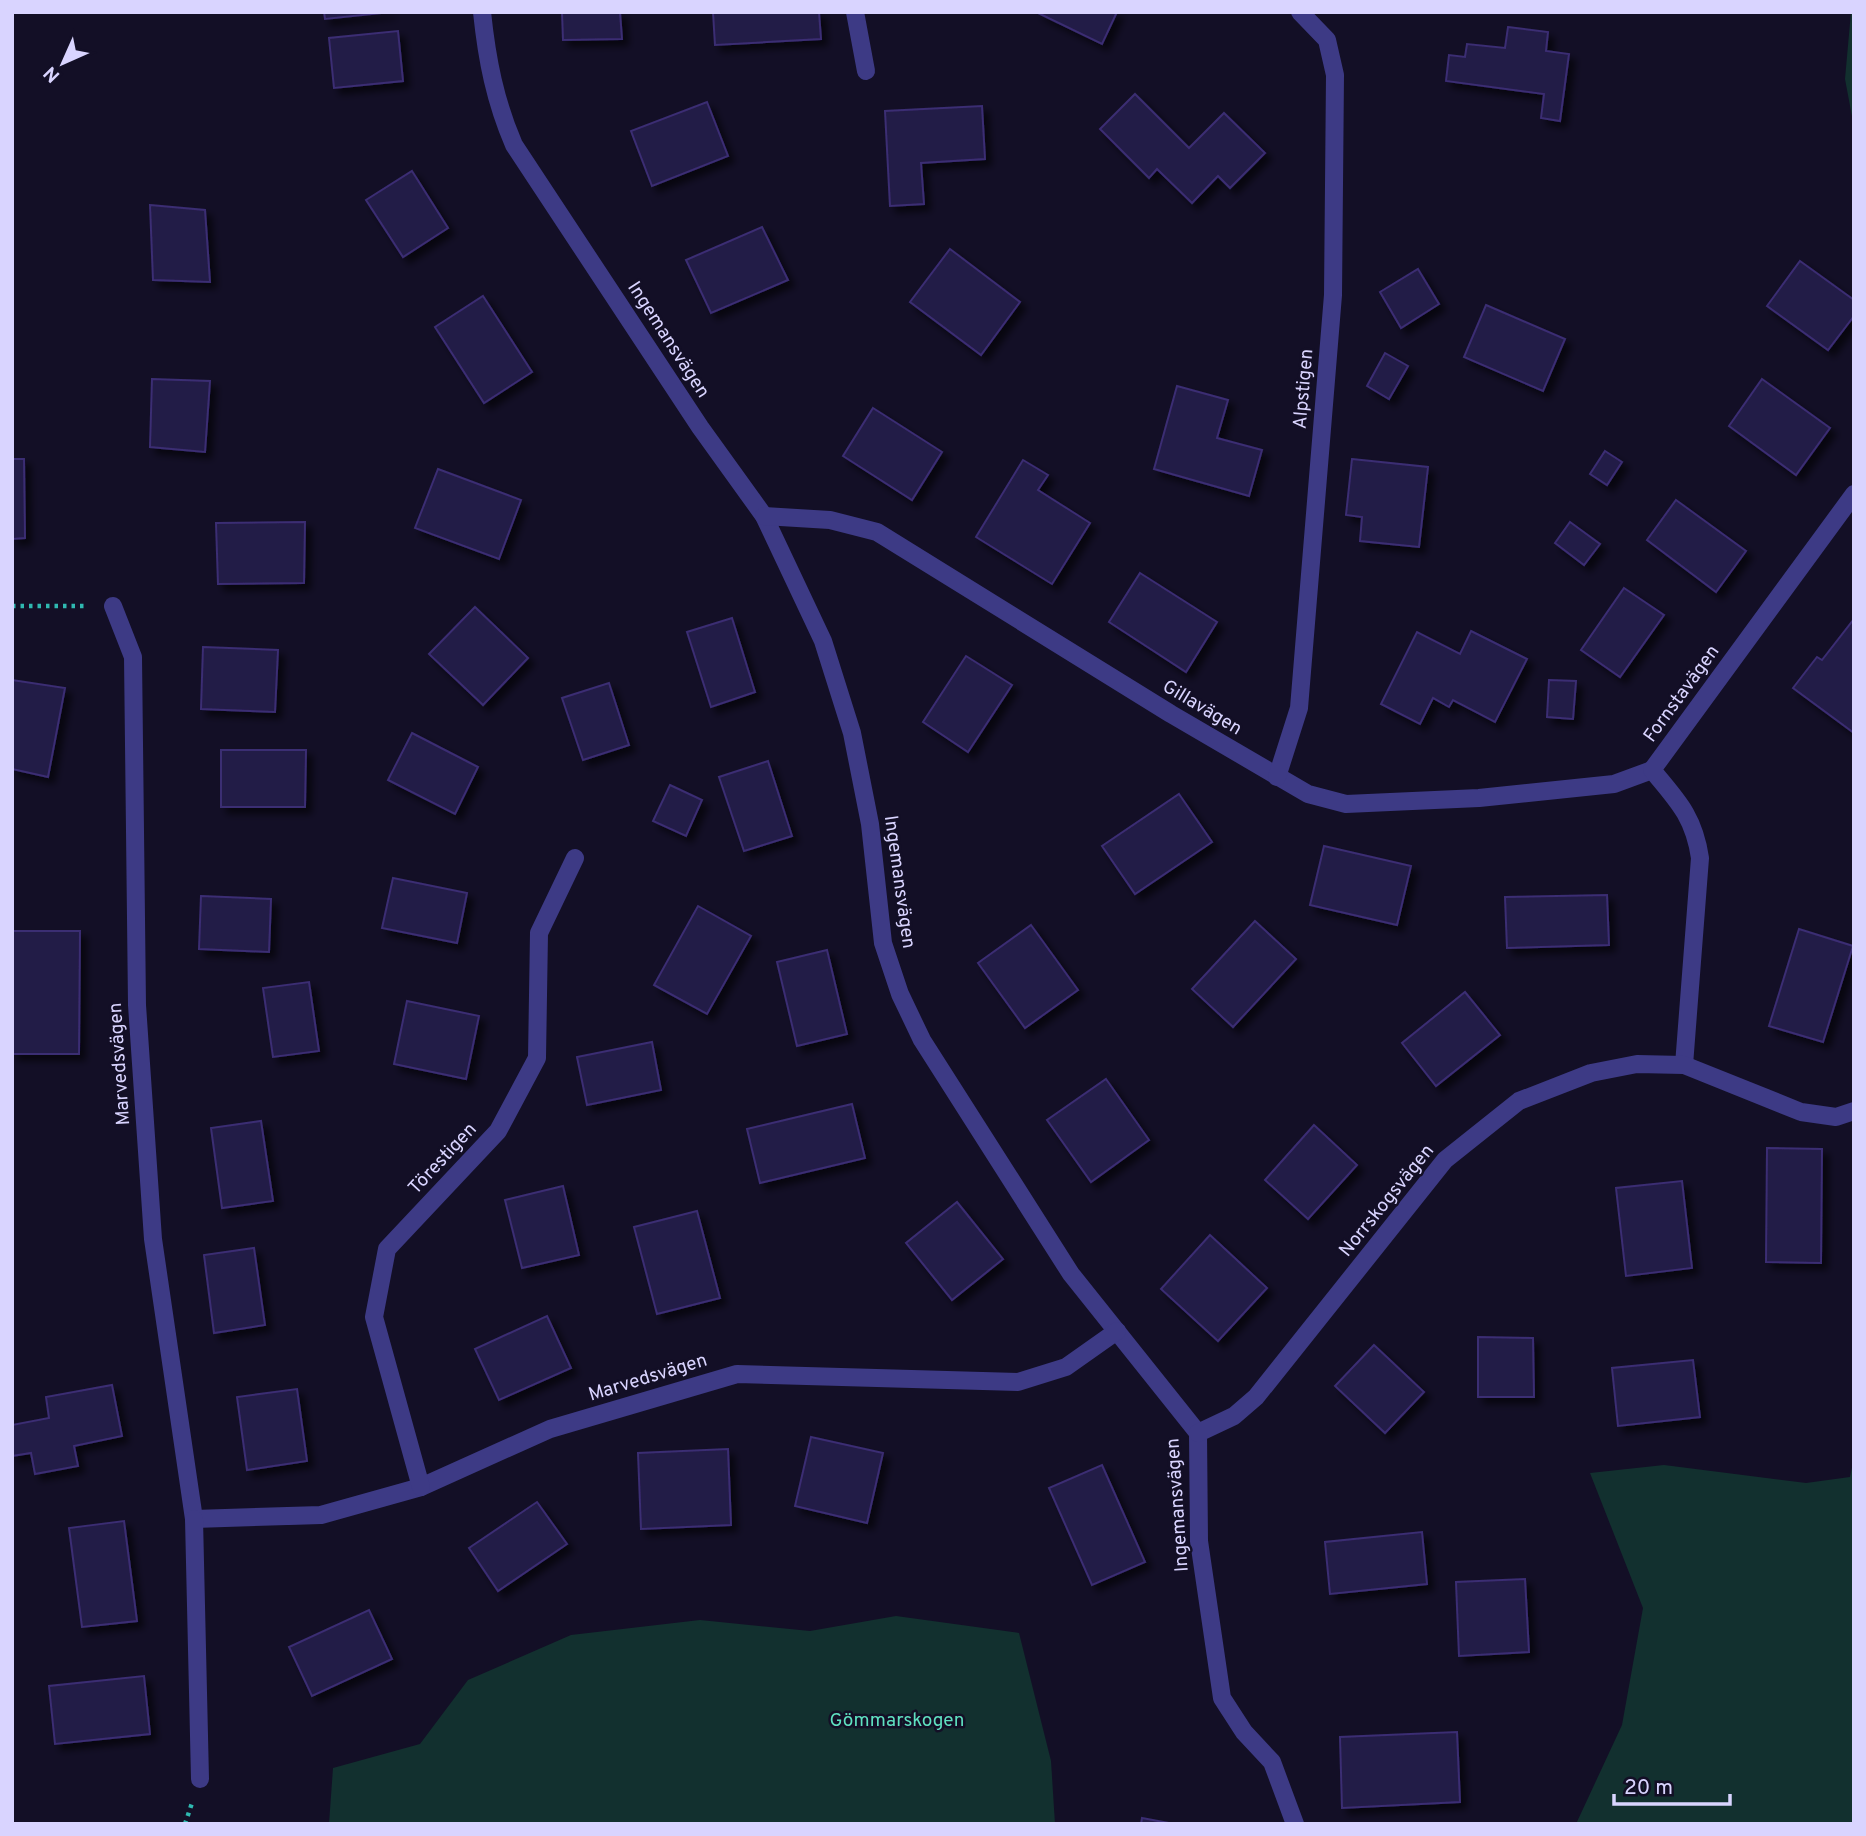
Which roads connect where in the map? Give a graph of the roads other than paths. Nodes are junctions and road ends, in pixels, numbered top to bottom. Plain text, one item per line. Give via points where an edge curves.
1 (482, 12) edge
2 (855, 12) edge
3 (1300, 12) edge
4 (866, 71) dead end
5 (1854, 494) edge
6 (764, 516) junction
7 (113, 606) road end
8 (1652, 770) junction
9 (1277, 778) junction
10 (575, 858) dead end
11 (1684, 1065) junction
12 (1854, 1111) edge
13 (1117, 1331) junction
14 (1198, 1433) junction
15 (421, 1487) junction
16 (194, 1519) junction
17 (200, 1779) dead end
18 (1295, 1824) edge

1 - 6 street, Ingemansvägen via 490,77 514,145
2 - 4 street
3 - 9 street, Alpstigen via 1327,40 1335,75 1333,295 1299,708
5 - 8 street, Fornstavägen
6 - 9 street, Gillavägen via 830,520 877,532
6 - 13 street, Ingemansvägen via 823,641 852,733 870,824 883,943 900,994 922,1040 1064,1262
7 - 16 street, Marvedsvägen via 133,657 137,1005 152,1225
8 - 9 street, Gillavägen via 1614,784 1346,804 1308,794
8 - 11 street, Fornstavägen via 1681,804 1696,831 1700,858
10 - 15 street, Törestigen via 539,933 537,1058 498,1131 387,1249 374,1317
11 - 12 street, Norrskogsvägen via 1801,1112 1836,1116
11 - 14 street, Norrskogsvägen via 1637,1064 1591,1073 1520,1101 1445,1160 1256,1397 1234,1416
13 - 14 street, Ingemansvägen
13 - 15 street, Marvedsvägen via 1066,1367 1018,1382 737,1374 550,1429
14 - 18 street, Ingemansvägen via 1199,1541 1222,1699 1272,1762
15 - 16 street, Marvedsvägen via 321,1515
16 - 17 street, Marvedsvägen

